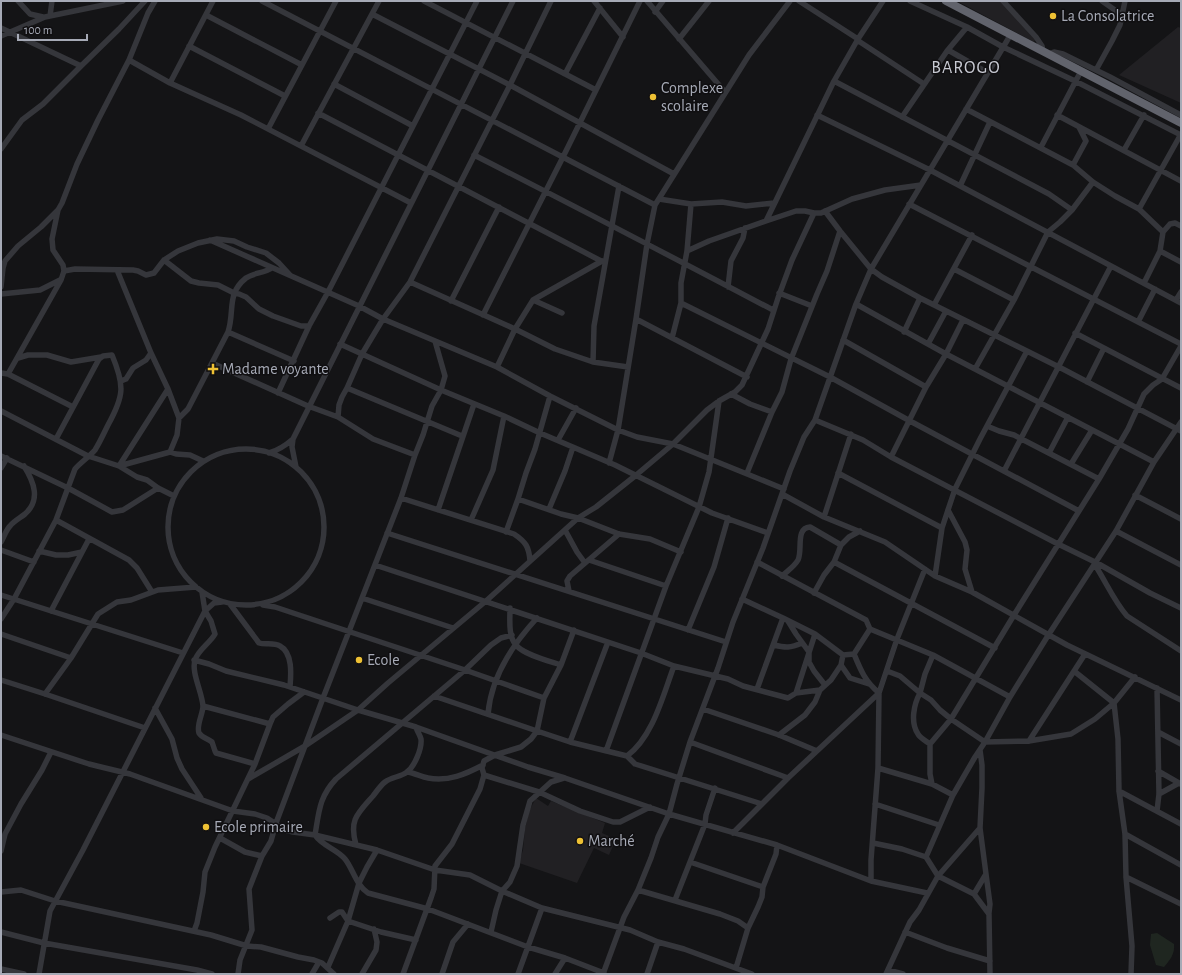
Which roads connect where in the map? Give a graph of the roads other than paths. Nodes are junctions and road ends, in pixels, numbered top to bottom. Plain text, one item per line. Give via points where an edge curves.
1 (18, 1) edge
2 (52, 1) edge
3 (122, 1) edge
4 (145, 1) edge
5 (155, 1) edge
6 (213, 1) edge
7 (262, 1) edge
8 (336, 1) edge
9 (379, 1) edge
10 (424, 1) edge
11 (477, 1) edge
12 (513, 1) edge
13 (551, 1) edge
14 (594, 1) edge
15 (640, 1) edge
16 (647, 1) edge
17 (663, 1) edge
18 (709, 1) edge
19 (790, 1) edge
20 (798, 1) edge
21 (883, 1) edge
22 (910, 1) edge
23 (946, 1) edge
24 (1002, 1) edge
25 (1102, 1) edge
26 (1125, 1) edge
27 (600, 8) junction
28 (655, 12) junction
29 (372, 14) junction
30 (47, 16) junction
31 (206, 16) junction
32 (1122, 16) junction
33 (465, 23) junction
34 (967, 27) junction
35 (1, 28) edge
36 (320, 31) junction
37 (11, 32) junction
38 (1011, 34) junction
39 (1, 36) edge
40 (624, 37) junction
41 (495, 38) junction
42 (679, 39) junction
43 (858, 39) junction
44 (189, 46) junction
45 (1003, 47) junction
46 (354, 48) junction
47 (948, 50) junction
48 (1045, 53) junction
49 (450, 54) junction
50 (524, 54) junction
51 (129, 60) junction
52 (302, 65) junction
53 (81, 66) junction
54 (479, 69) junction
55 (1096, 70) junction
56 (1081, 71) junction
57 (988, 73) junction
58 (565, 74) junction
59 (834, 81) junction
60 (1075, 81) junction
61 (170, 82) junction
62 (334, 84) junction
63 (924, 84) junction
64 (510, 85) junction
65 (432, 89) junction
66 (596, 90) junction
67 (725, 92) junction
68 (285, 96) junction
69 (462, 104) junction
70 (966, 109) junction
71 (318, 113) junction
72 (817, 115) junction
73 (1057, 115) junction
74 (1144, 115) junction
75 (1181, 115) edge
76 (902, 117) junction
77 (492, 120) junction
78 (990, 122) junction
79 (579, 123) junction
80 (1181, 123) edge
81 (413, 126) junction
82 (1079, 127) junction
83 (268, 129) junction
84 (1181, 135) edge
85 (947, 140) junction
86 (301, 146) junction
87 (1041, 147) junction
88 (1, 149) edge
89 (1124, 150) junction
90 (398, 155) junction
91 (474, 155) junction
92 (974, 155) junction
93 (563, 157) junction
94 (1073, 165) junction
95 (428, 170) junction
96 (930, 170) junction
97 (1161, 170) junction
98 (674, 174) junction
99 (1181, 181) edge
100 (1093, 182) junction
101 (458, 186) junction
102 (619, 186) junction
103 (921, 186) junction
104 (960, 186) junction
105 (382, 187) junction
106 (546, 191) junction
107 (659, 199) junction
108 (412, 203) junction
109 (691, 204) junction
110 (774, 204) junction
111 (909, 204) junction
112 (655, 205) junction
113 (498, 207) junction
114 (1139, 209) junction
115 (58, 210) junction
116 (1072, 210) junction
117 (825, 211) junction
118 (814, 213) junction
119 (766, 221) junction
120 (530, 223) junction
121 (612, 225) junction
122 (1181, 226) edge
123 (745, 228) junction
124 (840, 231) junction
125 (1048, 232) junction
126 (1163, 232) junction
127 (972, 235) junction
128 (210, 240) junction
129 (646, 244) junction
130 (1160, 250) junction
131 (687, 251) junction
132 (164, 260) junction
133 (603, 262) junction
134 (1181, 262) edge
135 (685, 263) junction
136 (1031, 266) junction
137 (1111, 266) junction
138 (272, 268) junction
139 (871, 269) junction
140 (954, 269) junction
141 (117, 270) junction
142 (64, 271) junction
143 (291, 276) junction
144 (61, 280) junction
145 (410, 282) junction
146 (1144, 283) junction
147 (728, 287) junction
148 (1, 288) edge
149 (1155, 289) junction
150 (328, 292) junction
151 (1181, 292) edge
152 (779, 293) junction
153 (1, 294) edge
154 (234, 294) junction
155 (920, 298) junction
156 (1094, 299) junction
157 (533, 300) junction
158 (1014, 300) junction
159 (451, 301) junction
160 (1179, 302) edge
161 (682, 304) junction
162 (856, 304) junction
163 (934, 305) junction
164 (359, 306) junction
165 (812, 306) junction
166 (773, 310) junction
167 (946, 311) junction
168 (562, 313) dead end
169 (483, 315) junction
170 (383, 319) junction
171 (636, 319) junction
172 (963, 320) junction
173 (1138, 322) junction
174 (309, 326) junction
175 (515, 329) junction
176 (228, 332) junction
177 (904, 332) junction
178 (1075, 333) junction
179 (995, 335) junction
180 (672, 338) junction
181 (843, 340) junction
182 (435, 341) junction
183 (340, 344) junction
184 (760, 344) junction
185 (928, 344) junction
186 (1181, 345) edge
187 (1104, 348) junction
188 (1027, 351) junction
189 (151, 353) junction
190 (362, 354) junction
191 (946, 354) junction
192 (101, 357) junction
193 (18, 358) junction
194 (791, 359) junction
195 (294, 361) junction
196 (593, 362) junction
197 (212, 363) junction
198 (497, 367) junction
199 (628, 367) junction
200 (1059, 367) junction
201 (976, 369) junction
202 (1, 373) edge
203 (8, 374) junction
204 (746, 377) junction
205 (830, 378) junction
206 (1162, 379) junction
207 (121, 381) junction
208 (1087, 382) junction
209 (1008, 386) junction
210 (926, 387) junction
211 (347, 388) junction
212 (1181, 388) edge
213 (168, 389) junction
214 (441, 390) junction
215 (278, 393) junction
216 (731, 394) junction
217 (550, 396) junction
218 (719, 401) junction
219 (1040, 403) junction
220 (474, 404) junction
221 (308, 406) junction
222 (73, 407) junction
223 (576, 408) junction
224 (1137, 409) junction
225 (1, 412) edge
226 (772, 412) junction
227 (504, 416) junction
228 (338, 417) junction
229 (1068, 417) junction
230 (179, 418) junction
231 (815, 420) junction
232 (427, 421) junction
233 (910, 422) junction
234 (1181, 422) edge
235 (987, 426) junction
236 (618, 430) junction
237 (1092, 430) junction
238 (1179, 430) edge
239 (540, 433) junction
240 (851, 434) junction
241 (462, 436) junction
242 (1021, 438) junction
243 (56, 439) junction
244 (292, 439) junction
245 (558, 440) junction
246 (673, 444) junction
247 (1119, 444) junction
248 (573, 447) junction
249 (170, 452) junction
250 (269, 453) junction
251 (1049, 453) junction
252 (972, 454) junction
253 (415, 455) junction
254 (88, 456) junction
255 (4, 457) edge
256 (891, 457) junction
257 (711, 460) junction
258 (203, 461) junction
259 (1154, 462) junction
260 (609, 463) junction
261 (1071, 464) junction
262 (24, 466) junction
263 (119, 466) junction
264 (296, 467) junction
265 (1, 468) edge
266 (1004, 471) junction
267 (747, 473) junction
268 (838, 473) junction
269 (635, 476) junction
270 (1099, 479) junction
271 (68, 488) junction
272 (158, 488) junction
273 (955, 489) junction
274 (783, 492) junction
275 (1135, 495) junction
276 (174, 496) junction
277 (401, 498) junction
278 (518, 499) junction
279 (699, 507) junction
280 (549, 509) junction
281 (438, 510) junction
282 (948, 510) junction
283 (1079, 511) junction
284 (824, 516) junction
285 (578, 518) junction
286 (728, 518) junction
287 (1181, 519) edge
288 (56, 520) junction
289 (471, 520) junction
290 (942, 528) junction
291 (565, 530) junction
292 (860, 531) junction
293 (506, 532) junction
294 (1116, 532) junction
295 (387, 533) junction
296 (768, 533) junction
297 (619, 534) junction
298 (89, 539) junction
299 (1, 542) edge
300 (1058, 544) junction
301 (841, 545) junction
302 (1, 550) edge
303 (40, 552) junction
304 (82, 552) junction
305 (681, 552) junction
306 (530, 561) junction
307 (34, 562) junction
308 (587, 562) junction
309 (757, 562) junction
310 (834, 562) junction
311 (1096, 564) junction
312 (375, 565) junction
313 (1181, 565) edge
314 (925, 569) junction
315 (516, 574) junction
316 (782, 576) junction
317 (935, 576) junction
318 (666, 586) junction
319 (196, 587) junction
320 (568, 591) junction
321 (152, 592) junction
322 (202, 592) junction
323 (972, 592) junction
324 (814, 593) junction
325 (1, 595) edge
326 (362, 598) junction
327 (14, 599) junction
328 (742, 599) junction
329 (486, 601) junction
330 (223, 602) junction
331 (911, 603) junction
332 (230, 604) junction
333 (260, 604) junction
334 (510, 608) junction
335 (1181, 608) edge
336 (51, 611) junction
337 (205, 611) junction
338 (1014, 615) junction
339 (537, 618) junction
340 (655, 618) junction
341 (1, 619) edge
342 (785, 619) junction
343 (90, 624) junction
344 (453, 628) junction
345 (870, 629) junction
346 (574, 630) junction
347 (688, 630) junction
348 (349, 632) junction
349 (1, 634) edge
350 (815, 634) junction
351 (1049, 634) junction
352 (512, 635) junction
353 (897, 639) junction
354 (608, 642) junction
355 (726, 642) junction
356 (802, 643) junction
357 (516, 645) junction
358 (774, 645) junction
359 (995, 648) junction
360 (1181, 651) edge
361 (809, 652) junction
362 (183, 653) junction
363 (641, 653) junction
364 (854, 654) junction
365 (1085, 654) junction
366 (843, 655) junction
367 (933, 655) junction
368 (420, 656) junction
369 (71, 658) junction
370 (194, 660) junction
371 (561, 665) junction
372 (841, 665) junction
373 (674, 666) junction
374 (465, 670) junction
375 (887, 671) junction
376 (1074, 671) junction
377 (715, 677) junction
378 (1135, 677) junction
379 (977, 678) junction
380 (1, 680) edge
381 (496, 681) junction
382 (869, 684) junction
383 (825, 685) junction
384 (290, 687) junction
385 (1156, 688) junction
386 (757, 689) junction
387 (820, 690) junction
388 (304, 692) junction
389 (796, 693) junction
390 (879, 693) junction
391 (920, 693) junction
392 (45, 694) junction
393 (434, 696) junction
394 (1010, 697) junction
395 (322, 698) junction
396 (544, 698) junction
397 (1181, 700) edge
398 (1114, 703) junction
399 (203, 706) junction
400 (155, 708) junction
401 (703, 709) junction
402 (358, 710) junction
403 (488, 714) junction
404 (952, 720) junction
405 (270, 724) junction
406 (402, 724) junction
407 (416, 727) junction
408 (145, 728) junction
409 (537, 731) junction
410 (1158, 732) junction
411 (1, 735) edge
412 (779, 735) junction
413 (1029, 741) junction
414 (570, 742) junction
415 (690, 742) junction
416 (985, 742) junction
417 (930, 744) junction
418 (1181, 744) edge
419 (305, 746) junction
420 (980, 750) junction
421 (606, 751) junction
422 (817, 751) junction
423 (51, 752) junction
424 (495, 755) junction
425 (627, 756) junction
426 (255, 764) junction
427 (482, 765) junction
428 (878, 768) junction
429 (1158, 771) junction
430 (407, 772) junction
431 (122, 773) junction
432 (484, 775) junction
433 (679, 777) junction
434 (248, 778) junction
435 (565, 778) junction
436 (788, 778) junction
437 (1180, 783) edge
438 (932, 784) junction
439 (715, 788) junction
440 (1119, 791) junction
441 (539, 792) junction
442 (953, 794) junction
443 (1159, 794) junction
444 (201, 798) junction
445 (762, 804) junction
446 (876, 804) junction
447 (650, 807) junction
448 (233, 811) junction
449 (1157, 811) junction
450 (669, 814) junction
451 (276, 823) junction
452 (705, 824) junction
453 (1181, 824) edge
454 (939, 825) junction
455 (980, 828) junction
456 (733, 833) junction
457 (1125, 834) junction
458 (315, 835) junction
459 (220, 838) junction
460 (873, 843) junction
461 (356, 845) junction
462 (777, 845) junction
463 (377, 850) junction
464 (1, 851) edge
465 (262, 856) junction
466 (926, 857) junction
467 (690, 862) junction
468 (1181, 864) edge
469 (435, 870) junction
470 (986, 874) junction
471 (938, 876) junction
472 (1126, 876) junction
473 (871, 881) junction
474 (359, 883) junction
475 (763, 887) junction
476 (638, 890) junction
477 (1, 892) edge
478 (502, 892) junction
479 (927, 893) junction
480 (974, 894) junction
481 (675, 900) junction
482 (55, 901) junction
483 (1181, 904) edge
484 (542, 908) junction
485 (428, 910) junction
486 (989, 914) junction
487 (330, 918) dead end
488 (348, 921) junction
489 (468, 924) junction
490 (619, 928) junction
491 (748, 928) junction
492 (374, 930) junction
493 (194, 931) junction
494 (1, 932) edge
495 (491, 932) junction
496 (905, 932) junction
497 (416, 940) junction
498 (658, 942) junction
499 (44, 943) junction
500 (247, 946) junction
501 (528, 947) junction
502 (565, 958) junction
503 (990, 961) junction
504 (319, 962) junction
505 (328, 967) junction
506 (736, 968) junction
507 (1, 969) edge
508 (887, 972) edge
509 (604, 973) edge
510 (24, 974) edge
511 (39, 974) edge
512 (212, 974) edge
513 (238, 974) edge
514 (312, 974) edge
515 (334, 974) edge
516 (362, 974) edge
517 (403, 974) edge
518 (442, 974) edge
519 (518, 974) edge
520 (555, 974) edge
521 (647, 974) edge
522 (752, 974) edge
523 (903, 974) edge
524 (990, 974) edge
525 (1131, 974) edge

1 - 30 street via 30,14
2 - 30 street
3 - 30 street
4 - 53 street
5 - 51 street
6 - 31 street
7 - 36 street
8 - 36 street
9 - 29 street
10 - 33 street
11 - 33 street
12 - 41 street
13 - 50 street
14 - 27 street
15 - 40 street
16 - 28 street
17 - 28 street
18 - 42 street
19 - 67 street
20 - 43 street
21 - 43 street
22 - 34 street
23 - 38 highway
24 - 48 street via 1036,37
25 - 32 street
26 - 32 street
27 - 40 street
27 - 58 street
28 - 42 street
29 - 46 street
29 - 49 street
30 - 37 street
31 - 44 street
31 - 52 street
32 - 55 street via 1120,25
33 - 41 street
33 - 49 street
34 - 45 street
34 - 47 street
35 - 37 street
36 - 46 street
36 - 52 street
37 - 39 street
37 - 53 street
38 - 45 street
38 - 48 highway
40 - 66 street
41 - 50 street
41 - 54 street
42 - 67 street
43 - 59 street
43 - 63 street
44 - 61 street
44 - 68 street
45 - 57 street
45 - 60 street
46 - 62 street
46 - 65 street
47 - 57 street
47 - 63 street
48 - 55 street via 1063,54
48 - 56 highway
49 - 54 street
49 - 65 street
50 - 58 street
50 - 64 street
51 - 61 street
51 - 115 street via 77,164
52 - 68 street
53 - 88 street via 43,104 22,120
54 - 64 street
54 - 69 street
55 - 75 street
56 - 60 street
56 - 80 highway
57 - 70 street
58 - 66 street
59 - 72 street
59 - 76 street
60 - 73 street
60 - 74 street
61 - 83 street
62 - 71 street
62 - 81 street
63 - 76 street
64 - 77 street
64 - 79 street
65 - 69 street
65 - 81 street
66 - 79 street
67 - 98 street
68 - 83 street
69 - 77 street
69 - 95 street
70 - 78 street
70 - 85 street
71 - 86 street
71 - 90 street
72 - 96 street
72 - 110 street
73 - 82 street
73 - 87 street
74 - 84 street
74 - 89 street
76 - 85 street
77 - 91 street
77 - 93 street
78 - 87 street
78 - 92 street
79 - 93 street
79 - 98 street
81 - 90 street
82 - 89 street
82 - 94 street via 1086,141
83 - 86 street
84 - 97 street
85 - 92 street
85 - 96 street
86 - 105 street
87 - 94 street
89 - 97 street
90 - 95 street
90 - 105 street
91 - 101 street
91 - 106 street
92 - 104 street
92 - 116 street via 1049,194
93 - 102 street
93 - 106 street
94 - 100 street
95 - 101 street
95 - 108 street
96 - 103 street
96 - 104 street
97 - 99 street
97 - 114 street
98 - 107 street
100 - 114 street
100 - 116 street
101 - 113 street
101 - 145 street
102 - 112 street
102 - 121 street
103 - 111 street
103 - 117 street via 885,190 845,201
104 - 125 street
105 - 108 street
105 - 150 street
106 - 120 street
106 - 121 street
107 - 109 street
107 - 112 street
108 - 164 street
109 - 110 street
109 - 131 street
110 - 119 street
111 - 127 street
111 - 139 street
112 - 129 street
113 - 120 street
113 - 159 street
114 - 126 street
115 - 142 street via 52,239 53,250 60,259
115 - 148 street via 5,261
116 - 125 street
117 - 118 street
117 - 124 street
118 - 119 street via 796,211
118 - 152 street
119 - 123 street
120 - 133 street
120 - 169 street
121 - 129 street
121 - 133 street
122 - 126 street via 1170,224
123 - 131 street
123 - 147 street via 743,238 731,261
124 - 139 street
124 - 165 street via 828,271
125 - 136 street
125 - 137 street
126 - 130 street
127 - 136 street
127 - 140 street
128 - 132 street via 184,248
128 - 138 street
128 - 143 street via 234,240 266,253
129 - 135 street
129 - 171 street
130 - 134 street
130 - 146 street
131 - 135 street
132 - 141 street via 154,273 146,275 138,271
132 - 154 street via 191,281 218,285
133 - 157 street
133 - 196 street via 594,326
135 - 147 street
135 - 161 street via 681,283
136 - 156 street
136 - 158 street
137 - 146 street
137 - 156 street
138 - 143 street
138 - 154 street via 247,278
139 - 155 street
139 - 162 street
140 - 158 street
140 - 163 street
141 - 142 street
141 - 189 street
142 - 144 street
143 - 150 street
144 - 153 street via 40,290
144 - 193 street
145 - 159 street
145 - 170 street
146 - 149 street
147 - 166 street
149 - 160 street
149 - 173 street
150 - 164 street
150 - 174 street
151 - 160 street
152 - 165 street
152 - 166 street
154 - 174 street via 246,297 259,309 273,316 301,326
154 - 176 street
155 - 163 street
155 - 177 street
156 - 173 street
156 - 178 street
157 - 168 street
157 - 175 street
158 - 179 street
159 - 169 street
161 - 180 street
161 - 184 street
162 - 177 street
162 - 181 street
163 - 167 street
164 - 170 street
164 - 183 street
165 - 194 street
166 - 184 street via 768,329
167 - 172 street
167 - 185 street
169 - 175 street
170 - 182 street
170 - 190 street
171 - 180 street
171 - 199 street
172 - 179 street
172 - 191 street
173 - 186 street
174 - 195 street
175 - 196 street via 555,349
175 - 198 street
176 - 195 street
176 - 197 street
177 - 185 street
178 - 187 street
178 - 200 street
179 - 188 street
179 - 201 street
180 - 204 street
181 - 205 street
181 - 210 street
182 - 198 street
182 - 214 street via 445,376
183 - 190 street
183 - 221 street
184 - 194 street
184 - 204 street
185 - 191 street
186 - 206 street
187 - 206 street
187 - 208 street
188 - 200 street
188 - 209 street
189 - 207 street via 142,364 133,368 126,380
189 - 213 street
190 - 211 street
190 - 214 street
191 - 201 street
191 - 210 street
192 - 193 street via 71,362 47,355
192 - 207 street via 112,355
192 - 222 street
193 - 203 street
194 - 205 street
194 - 226 street via 782,392
195 - 215 street
196 - 199 street
197 - 215 street
197 - 230 street via 187,412
198 - 217 street
199 - 236 street
200 - 208 street
200 - 219 street
201 - 209 street
202 - 203 street
203 - 222 street
204 - 216 street via 742,385
205 - 231 street
205 - 233 street
206 - 212 street
206 - 224 street via 1144,394
207 - 254 street via 118,405 94,450
208 - 224 street
209 - 219 street
209 - 235 street
210 - 233 street
211 - 228 street via 339,405
211 - 232 street
213 - 230 street
213 - 263 street
214 - 220 street
214 - 232 street
215 - 221 street
216 - 218 street
216 - 226 street
217 - 223 street
217 - 239 street
218 - 246 street
218 - 257 street
219 - 229 street
219 - 242 street
220 - 227 street
220 - 241 street
221 - 228 street
221 - 244 street
222 - 243 street
223 - 236 street
223 - 245 street
224 - 238 street
224 - 247 street
225 - 243 street
226 - 267 street
227 - 239 street
227 - 289 street via 492,470
228 - 253 street via 373,439
229 - 237 street
229 - 251 street
230 - 249 street via 177,435
231 - 240 street
231 - 274 street via 797,453
232 - 241 street
232 - 253 street
233 - 252 street
233 - 256 street
234 - 238 street
235 - 242 street
235 - 252 street
236 - 246 street
236 - 260 street
237 - 247 street
237 - 261 street
238 - 259 street
239 - 245 street
239 - 278 street
240 - 256 street
240 - 268 street
241 - 281 street
242 - 251 street
242 - 266 street
243 - 254 street
244 - 250 street via 278,450
244 - 264 street
245 - 248 street
246 - 257 street
246 - 269 street
247 - 259 street
247 - 270 street
248 - 260 street
248 - 280 street
249 - 258 street via 190,455
249 - 263 street
250 - 258 street via 247,449 231,450
250 - 264 street
251 - 261 street
252 - 266 street
252 - 273 street
253 - 277 street
254 - 263 street
254 - 271 street via 75,469
255 - 262 street
255 - 265 street
256 - 273 street
257 - 267 street
257 - 279 street
258 - 276 street via 186,477
259 - 275 street
260 - 269 street
261 - 270 street
262 - 271 street
262 - 299 street via 36,493 34,501 28,511 9,527
263 - 272 street
264 - 333 street via 311,485 321,506 324,528 320,551 311,572 295,588 275,600
266 - 283 street
267 - 274 street
268 - 284 street
268 - 290 street
269 - 279 street
269 - 285 street
270 - 283 street
271 - 272 street via 112,512 123,510
271 - 288 street
272 - 276 street
273 - 282 street
273 - 300 street
274 - 284 street
274 - 296 street
275 - 287 street
275 - 294 street
276 - 319 street via 168,526 171,549 181,570
277 - 281 street
277 - 295 street
278 - 280 street
278 - 293 street
279 - 286 street
279 - 305 street
280 - 285 street
281 - 289 street
282 - 290 street
282 - 323 street via 965,542 965,569
283 - 300 street
284 - 292 street
285 - 291 street
285 - 297 street
286 - 296 street
286 - 347 street via 714,567
288 - 298 street
288 - 303 street
289 - 293 street
290 - 317 street
291 - 306 street
291 - 308 street via 577,552
292 - 301 street
292 - 314 street via 894,547
293 - 306 street via 522,539 529,549
294 - 311 street
294 - 313 street
295 - 312 street
295 - 315 street
296 - 309 street
297 - 305 street via 650,539
297 - 308 street
298 - 304 street
298 - 321 street via 129,560
300 - 311 street
300 - 338 street
301 - 310 street
301 - 316 street via 806,527 801,536 798,559
302 - 307 street
303 - 304 street via 56,555
303 - 307 street
304 - 336 street
305 - 318 street
306 - 315 street
307 - 327 street
308 - 318 street
308 - 320 street via 568,580
309 - 316 street
309 - 328 street
310 - 324 street
310 - 331 street
311 - 335 street
311 - 351 street
311 - 360 street via 1127,616
312 - 326 street
312 - 329 street
314 - 317 street
314 - 331 street
315 - 320 street
315 - 329 street
316 - 324 street
317 - 323 street
318 - 340 street
319 - 321 street
319 - 322 street
320 - 340 street
321 - 343 street via 117,602 98,614
322 - 330 street
322 - 337 street
323 - 338 street
324 - 345 street via 866,620
325 - 327 street
326 - 344 street
326 - 348 street
327 - 336 street
327 - 341 street
328 - 342 street
328 - 355 street
329 - 334 street
329 - 344 street
330 - 332 street
330 - 337 street via 214,603
331 - 353 street
331 - 359 street
332 - 333 street
332 - 384 street via 259,643 280,645 285,651 290,667
333 - 348 street
334 - 339 street
334 - 352 street
336 - 343 street
337 - 362 street
337 - 370 street via 215,634
338 - 351 street
338 - 359 street
339 - 346 street
339 - 357 street
340 - 347 street
340 - 363 street
342 - 350 street
342 - 356 street
342 - 358 street
343 - 362 street
343 - 369 street
344 - 368 street
345 - 353 street
345 - 364 street
346 - 354 street
346 - 371 street
347 - 355 street
348 - 368 street
348 - 395 street
349 - 369 street
350 - 361 street
350 - 366 street
351 - 365 street
351 - 394 street
352 - 357 street
352 - 374 street via 501,638 491,645
353 - 367 street
353 - 375 street
354 - 363 street
354 - 414 street
355 - 377 street
356 - 358 street via 787,648
356 - 361 street
357 - 371 street via 536,657
357 - 381 street
358 - 386 street
359 - 379 street
361 - 383 street via 809,662
361 - 389 street
362 - 400 street
363 - 373 street
363 - 421 street
364 - 366 street
364 - 382 street
365 - 376 street
365 - 378 street
366 - 372 street
367 - 379 street
367 - 391 street
368 - 374 street
368 - 402 street
369 - 392 street
370 - 384 street
370 - 399 street
371 - 396 street
372 - 382 street via 850,678
372 - 383 street
373 - 377 street
373 - 425 street via 650,729 639,746
374 - 381 street
374 - 393 street
375 - 390 street
375 - 391 street via 900,676
376 - 398 street
376 - 413 street
377 - 386 street
377 - 401 street
378 - 385 street
378 - 398 street
379 - 394 street
379 - 404 street
380 - 392 street
381 - 396 street
381 - 403 street
382 - 390 street
383 - 387 street
384 - 388 street
385 - 397 street
385 - 410 street
386 - 389 street via 788,698
387 - 389 street
387 - 412 street via 815,702 805,714
388 - 395 street
388 - 405 street via 278,712
390 - 422 street
390 - 428 street
391 - 404 street
391 - 417 street via 915,701 914,725 920,737
392 - 408 street
393 - 403 street
393 - 406 street
394 - 416 street
395 - 402 street
395 - 419 street
396 - 409 street
398 - 413 street via 1071,734
398 - 440 street
399 - 405 street
399 - 426 street via 199,732 212,742 215,751 223,756
400 - 408 street
400 - 444 street via 172,739 182,769
401 - 412 street
401 - 415 street
402 - 406 street
402 - 419 street
403 - 409 street
404 - 416 street
404 - 417 street
405 - 426 street
406 - 407 street
406 - 458 street via 328,788 323,797
407 - 424 street
407 - 430 street via 421,738 420,748
408 - 431 street
409 - 414 street
409 - 424 street via 520,747
410 - 418 street
410 - 429 street
411 - 423 street
412 - 422 street
413 - 416 street
414 - 421 street
415 - 433 street
415 - 436 street
416 - 420 street
417 - 438 street
419 - 434 street
419 - 451 street
420 - 442 street
420 - 455 street
421 - 425 street
422 - 436 street
423 - 431 street
423 - 464 street via 5,834
424 - 427 street
424 - 435 street
425 - 433 street via 635,764
426 - 434 street
427 - 430 street via 447,780
427 - 432 street
428 - 438 street
428 - 446 street
429 - 437 street
429 - 443 street
430 - 461 street via 383,783 358,813 353,832
431 - 444 street
431 - 482 street
432 - 441 street
432 - 469 street via 480,789 459,831 435,866
433 - 439 street
433 - 450 street
434 - 448 street
435 - 441 street via 551,782
435 - 447 street
436 - 445 street
437 - 443 street
438 - 442 street
439 - 445 street
439 - 452 street
440 - 449 street
440 - 457 street
441 - 447 street via 580,812 613,822 620,822
441 - 478 street via 530,801 526,810 515,873
442 - 454 street
443 - 449 street
444 - 448 street
445 - 456 street
446 - 454 street
446 - 460 street
447 - 450 street
448 - 451 street via 255,814
448 - 459 street
449 - 453 street
450 - 452 street
450 - 476 street
451 - 458 street via 285,830
451 - 465 street via 271,841
452 - 456 street
452 - 467 street
454 - 466 street
455 - 470 street
455 - 471 street
456 - 462 street
457 - 468 street
457 - 472 street
458 - 461 street
458 - 474 street via 344,858
459 - 465 street via 245,852
459 - 493 street via 205,872
460 - 466 street
460 - 473 street
461 - 463 street
462 - 473 street
462 - 475 street
463 - 469 street
463 - 474 street
465 - 500 street via 249,889 252,930
466 - 471 street
467 - 475 street
467 - 481 street
469 - 478 street via 470,875
469 - 485 street via 434,889
470 - 480 street
470 - 486 street
471 - 479 street
471 - 480 street
472 - 483 street
472 - 525 street via 1132,946
473 - 479 street
474 - 485 street via 363,890 372,894
474 - 488 street
475 - 491 street via 762,897
476 - 481 street
476 - 490 street
477 - 482 street via 21,890
478 - 484 street
478 - 495 street
479 - 496 street
480 - 486 street
481 - 491 street via 720,914
482 - 493 street
482 - 499 street via 50,911
484 - 490 street
484 - 501 street
485 - 489 street
485 - 497 street
486 - 503 street
487 - 488 street via 342,912
488 - 492 street
488 - 505 street
489 - 495 street
489 - 518 street via 453,942
490 - 498 street
490 - 509 street
491 - 506 street
492 - 497 street
492 - 516 street via 376,950
493 - 500 street
494 - 499 street
495 - 501 street
496 - 503 street
496 - 508 street
497 - 517 street
498 - 506 street
498 - 521 street
499 - 511 street
499 - 512 street
500 - 504 street via 261,947
500 - 513 street via 240,960
501 - 502 street
501 - 519 street
502 - 509 street
502 - 520 street
503 - 524 street
504 - 505 street
504 - 514 street
505 - 515 street
506 - 522 street
507 - 510 street
508 - 523 street

